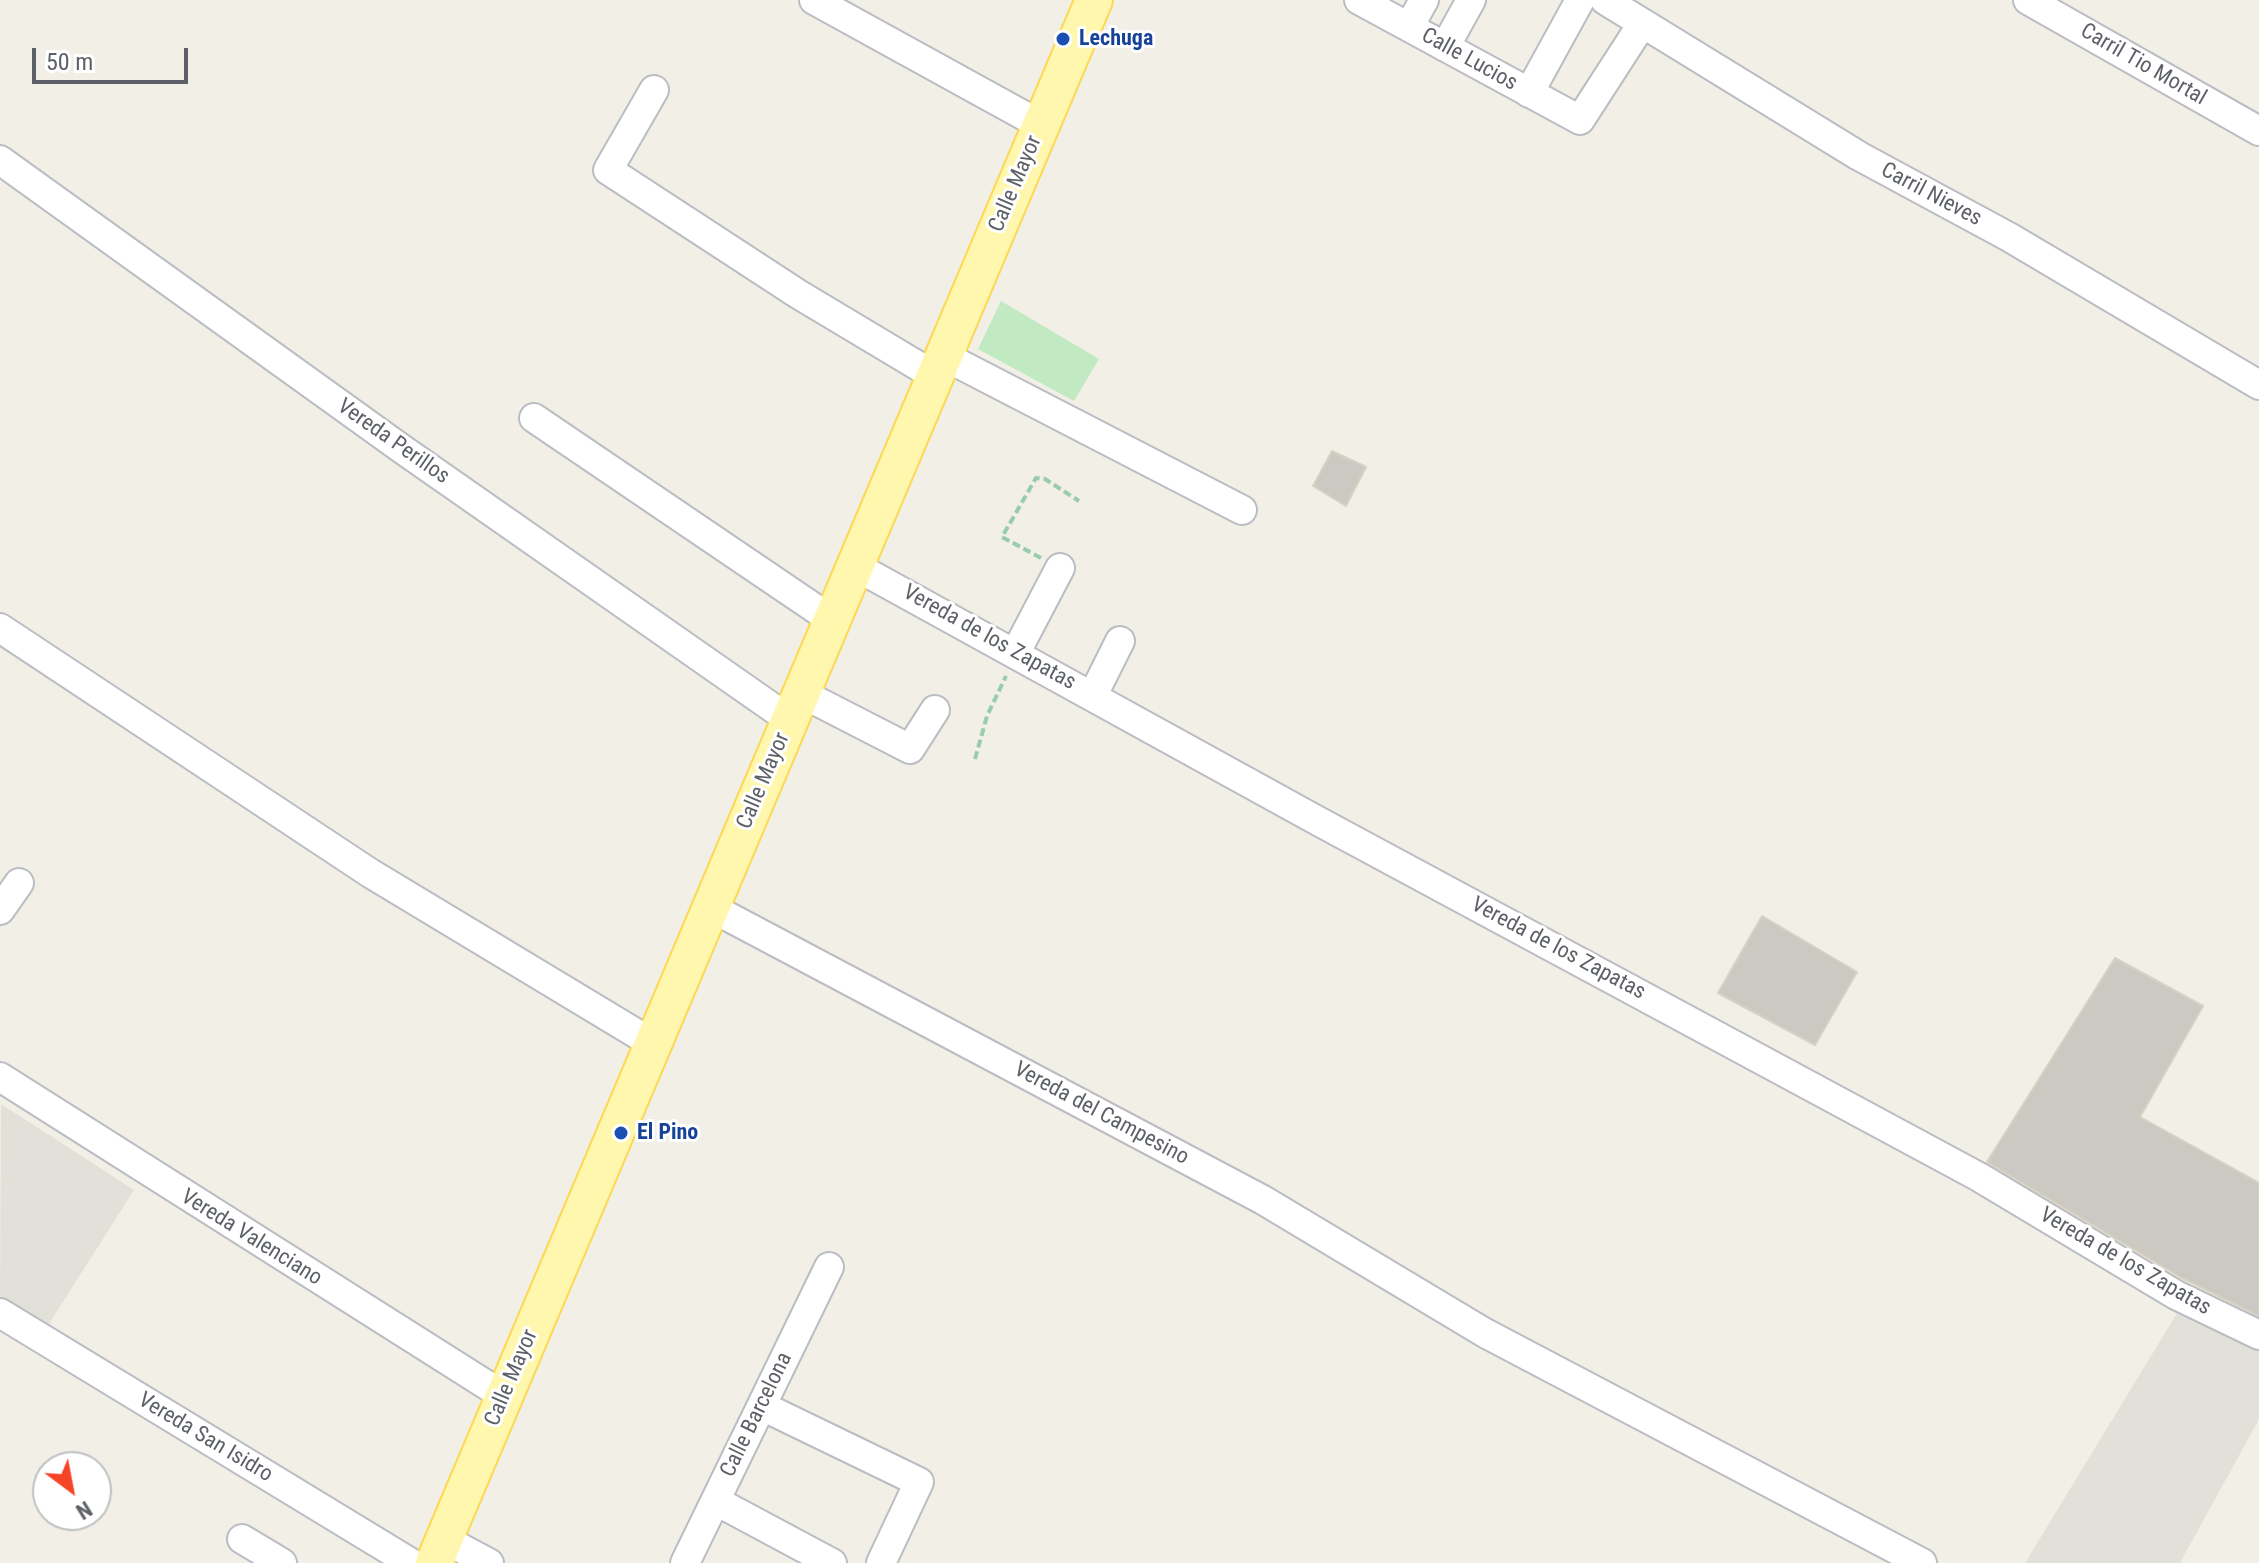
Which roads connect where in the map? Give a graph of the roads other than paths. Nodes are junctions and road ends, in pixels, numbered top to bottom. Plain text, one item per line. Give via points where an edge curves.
1 (814, 0) edge
2 (1094, 0) edge
3 (1359, 0) edge
4 (1424, 0) edge
5 (1471, 0) edge
6 (1580, 0) edge
7 (1605, 0) edge
8 (2028, 0) edge
9 (1642, 24) junction
10 (1409, 27) junction
11 (1445, 47) junction
12 (654, 90) dead end
13 (1529, 93) junction
14 (1041, 125) junction
15 (2259, 131) edge
16 (0, 160) edge
17 (940, 366) junction
18 (2259, 385) edge
19 (534, 418) dead end
20 (1242, 510) dead end
21 (855, 566) junction
22 (1060, 568) road end
23 (832, 620) junction
24 (0, 628) edge
25 (1120, 641) dead end
26 (1016, 652) junction
27 (1093, 695) junction
28 (795, 706) junction
29 (935, 710) dead end
30 (19, 883) dead end
31 (710, 907) junction
32 (0, 910) edge
33 (652, 1043) junction
34 (0, 1077) edge
35 (829, 1267) dead end
36 (0, 1313) edge
37 (2259, 1335) edge
38 (504, 1396) junction
39 (762, 1406) junction
40 (716, 1501) junction
41 (242, 1539) dead end
42 (439, 1551) edge
43 (282, 1563) edge
44 (411, 1563) edge
45 (489, 1563) edge
46 (685, 1563) edge
47 (832, 1563) edge
48 (881, 1563) edge
49 (1922, 1563) edge

1 - 14 street
2 - 14 main road, Calle Mayor
3 - 10 street, Calle Lucios
4 - 10 street
5 - 11 street
6 - 13 street
7 - 9 street, Carril Nieves
8 - 15 street, Carril Tio Mortal
9 - 13 street, Calle Lucios via 1580,120
9 - 18 street, Carril Nieves via 1859,156 2009,237
10 - 11 street, Calle Lucios
11 - 13 street, Calle Lucios
12 - 17 street via 608,170 798,294
14 - 17 main road, Calle Mayor
16 - 28 street, Vereda Perillos via 402,449
17 - 20 street
17 - 21 main road, Calle Mayor
19 - 23 street
21 - 23 main road, Calle Mayor
21 - 26 street, Vereda de los Zapatas
22 - 26 street
23 - 28 main road, Calle Mayor
24 - 33 street via 370,873
25 - 27 street
26 - 27 street, Vereda de los Zapatas
27 - 37 street, Vereda de los Zapatas via 1979,1177 2176,1295
28 - 29 street, Vereda Perillos via 910,749
28 - 31 main road, Calle Mayor
30 - 32 street
31 - 33 main road, Calle Mayor
31 - 49 street, Vereda del Campesino via 1263,1200 1485,1333
33 - 38 main road, Calle Mayor
34 - 38 street, Vereda Valenciano
35 - 39 street, Calle Barcelona
36 - 44 street, Vereda San Isidro
38 - 42 main road, Calle Mayor
39 - 40 street, Calle Barcelona
39 - 48 street via 919,1482
40 - 46 street, Calle Barcelona
40 - 47 street
41 - 43 street
42 - 45 street

